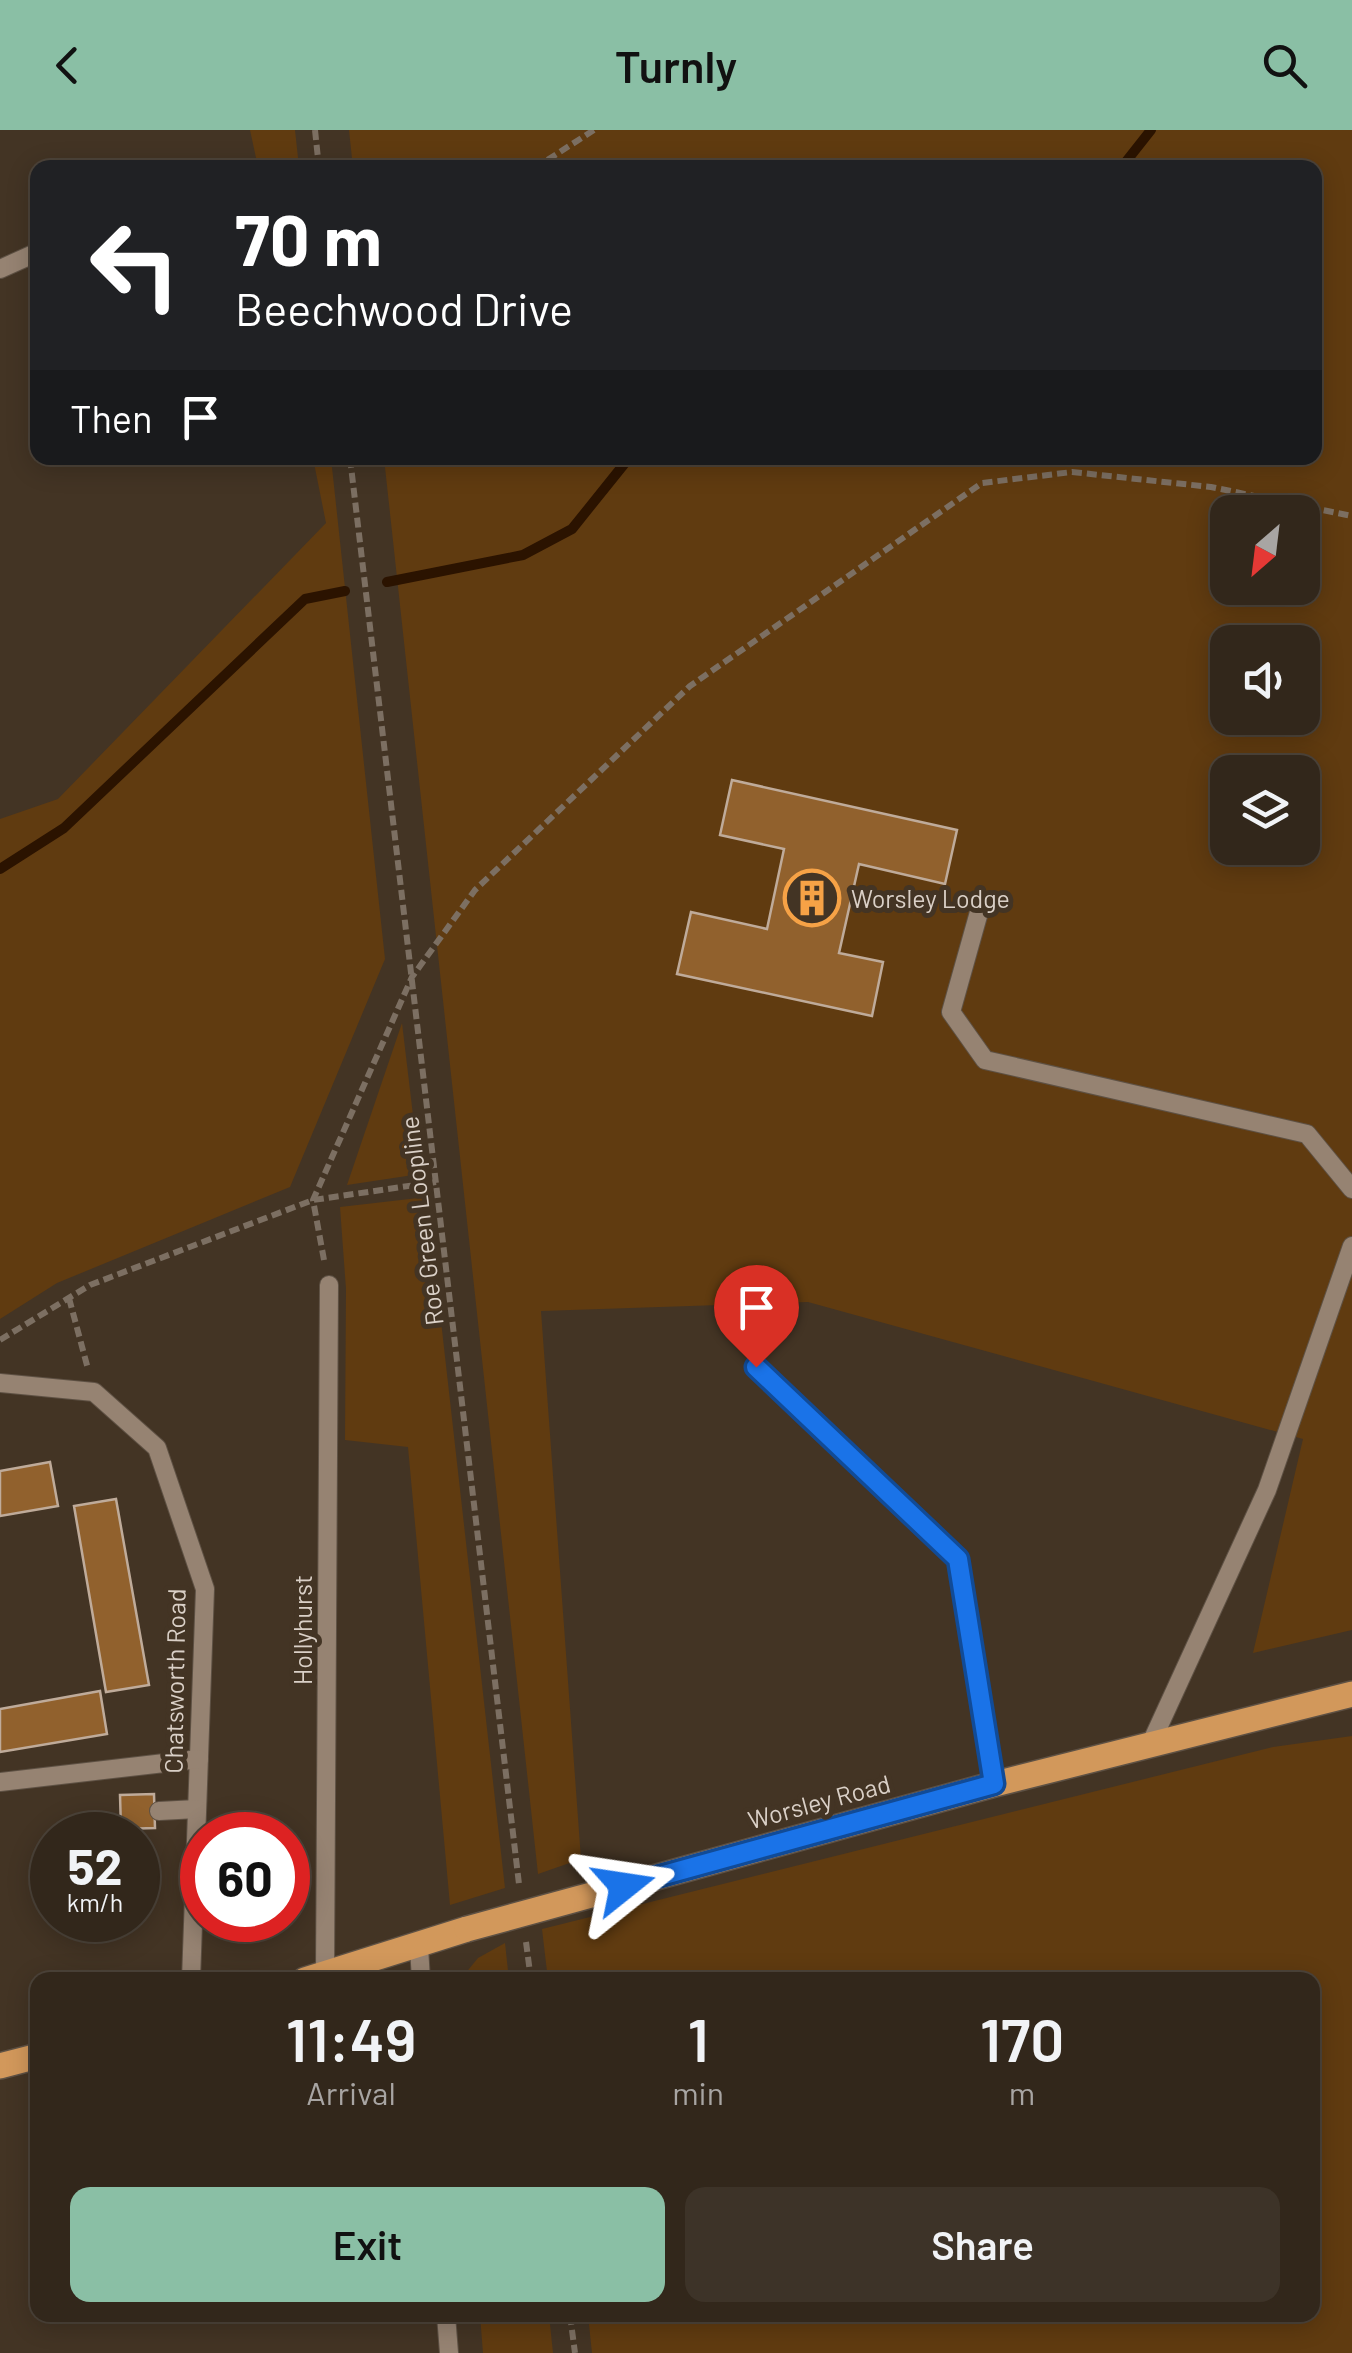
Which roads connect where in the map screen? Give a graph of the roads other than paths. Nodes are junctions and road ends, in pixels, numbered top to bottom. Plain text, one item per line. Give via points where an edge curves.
1 (30, 255) edge
2 (0, 268) edge
3 (981, 904) dead end
4 (1352, 1189) edge
5 (1352, 1246) edge
6 (329, 1286) road end
7 (756, 1367) dead end
8 (0, 1384) edge
9 (1352, 1694) edge
10 (1151, 1743) junction
11 (198, 1759) junction
12 (0, 1782) edge
13 (994, 1784) junction
14 (197, 1809) junction
15 (159, 1811) dead end
16 (419, 1947) junction
17 (191, 1972) edge
18 (315, 1972) edge
19 (332, 1972) edge
20 (421, 1972) edge
21 (30, 2058) edge
22 (0, 2066) edge
23 (446, 2322) edge
24 (448, 2353) edge

1 - 2 street
3 - 4 street via 951,1012 984,1060 1307,1134
5 - 10 street via 1268,1490
6 - 18 street, Hollyhurst
7 - 13 street via 958,1559
8 - 11 street, Chatsworth Road via 94,1392 157,1448 204,1589
9 - 10 main road, Worsley Road
10 - 13 main road, Worsley Road
11 - 12 street
11 - 14 street, Chatsworth Road
13 - 16 main road, Worsley Road, bridge
14 - 15 street
14 - 17 street, Chatsworth Road
16 - 19 main road, Worsley Road
16 - 20 street
21 - 22 main road
23 - 24 street

